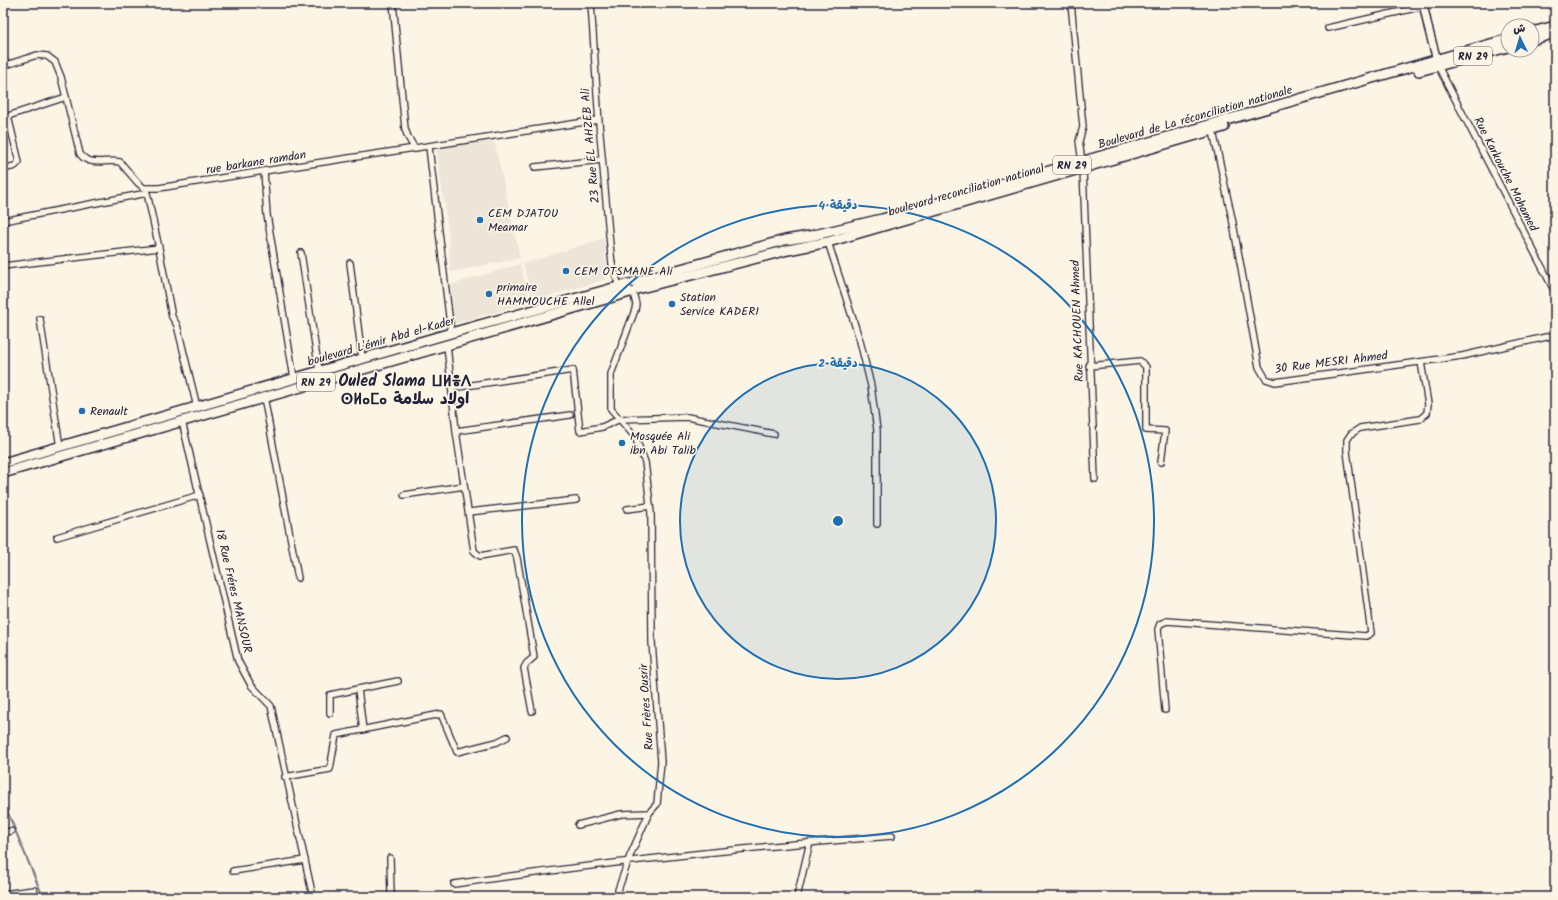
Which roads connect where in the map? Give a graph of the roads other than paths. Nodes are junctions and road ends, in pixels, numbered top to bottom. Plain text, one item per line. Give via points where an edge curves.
1 (393, 3) edge
2 (591, 3) edge
3 (1071, 3) edge
4 (1424, 5) edge
5 (1555, 26) edge
6 (1328, 28) dead end
7 (1540, 30) edge
8 (1555, 33) edge
9 (1540, 38) edge
10 (1500, 42) edge
11 (1500, 48) edge
12 (1437, 63) junction
13 (3, 66) edge
14 (66, 97) junction
15 (5, 116) edge
16 (598, 120) junction
17 (1213, 131) junction
18 (429, 147) junction
19 (415, 149) junction
20 (602, 160) junction
21 (1082, 166) junction
22 (535, 167) dead end
23 (3, 169) edge
24 (264, 171) junction
25 (3, 221) edge
26 (828, 242) junction
27 (159, 248) junction
28 (301, 253) dead end
29 (350, 263) dead end
30 (3, 266) edge
31 (630, 288) junction
32 (1555, 292) edge
33 (40, 319) dead end
34 (451, 333) junction
35 (1555, 335) edge
36 (447, 345) junction
37 (362, 358) junction
38 (1421, 362) junction
39 (1089, 366) junction
40 (319, 371) junction
41 (294, 378) junction
42 (452, 388) junction
43 (264, 398) junction
44 (197, 407) junction
45 (570, 416) dead end
46 (620, 419) junction
47 (182, 421) junction
48 (456, 431) junction
49 (774, 434) dead end
50 (60, 446) junction
51 (1162, 462) dead end
52 (3, 463) edge
53 (3, 473) edge
54 (1095, 479) dead end
55 (464, 486) junction
56 (200, 495) junction
57 (404, 495) dead end
58 (576, 500) dead end
59 (650, 506) junction
60 (627, 509) dead end
61 (468, 512) junction
62 (877, 524) dead end
63 (58, 537) dead end
64 (298, 578) dead end
65 (398, 681) dead end
66 (358, 689) junction
67 (1165, 710) dead end
68 (532, 711) dead end
69 (330, 713) dead end
70 (363, 730) junction
71 (507, 737) dead end
72 (286, 777) junction
73 (649, 813) junction
74 (578, 825) dead end
75 (11, 831) dead end
76 (3, 833) edge
77 (892, 836) dead end
78 (810, 842) junction
79 (390, 858) dead end
80 (305, 860) junction
81 (629, 860) junction
82 (233, 871) dead end
83 (454, 884) dead end
84 (34, 890) dead end
85 (3, 894) edge
86 (313, 897) edge
87 (389, 897) edge
88 (619, 897) edge
89 (797, 897) edge

1 - 19 street via 405,129
2 - 16 street, 23 Rue EL AHZEB Ali
3 - 21 street, Rue KACHOUEN Ahmed via 1083,127 1080,141
4 - 6 street
4 - 12 street
5 - 7 highway
8 - 9 highway
10 - 12 highway, Boulevard de La réconciliation nationale / RN 29
11 - 12 highway, Boulevard de La réconciliation nationale / RN 29
12 - 17 highway, boulevard reconciliation national / RN 29
12 - 21 highway, Boulevard de La réconciliation nationale / RN 29
12 - 32 street, Rue Karkouche Mohamed
13 - 14 street, rue barkane ramdan via 37,55 47,56 54,62 61,77
14 - 15 street
14 - 24 street, rue barkane ramdan via 80,154 84,160 92,163 120,162 144,188 159,188
15 - 23 street via 19,162 15,166
16 - 18 street, rue barkane ramdan
16 - 20 street, 23 Rue EL AHZEB Ali
17 - 21 highway, boulevard reconciliation national / RN 29
17 - 38 street, 30 Rue MESRI Ahmed via 1234,223 1259,367 1266,379 1275,382
18 - 19 street, rue barkane ramdan
18 - 34 street
19 - 24 street, rue barkane ramdan
20 - 22 street
20 - 31 street, 23 Rue EL AHZEB Ali via 612,264
21 - 26 highway, boulevard reconciliation national / RN 29
21 - 31 highway, Boulevard de La réconciliation nationale / RN 29 via 882,219 785,240
21 - 39 street, Rue KACHOUEN Ahmed
24 - 41 street via 266,215
25 - 27 street via 147,193
26 - 31 highway, boulevard reconciliation national / RN 29
26 - 62 street via 860,341 871,386 877,430
27 - 30 street
27 - 44 street via 172,317 177,325
28 - 40 street
29 - 37 street
31 - 34 highway, boulevard L'émir Abd el-Kader / RN 29
31 - 36 highway, RN 29
31 - 46 street, Rue Frères Ousrir via 636,304 635,310 611,374 612,409
33 - 50 street
34 - 37 highway, boulevard L'émir Abd el-Kader / RN 29
35 - 38 street, 30 Rue MESRI Ahmed via 1462,356
36 - 42 street
36 - 43 highway, RN 29
37 - 40 highway, boulevard L'émir Abd el-Kader / RN 29
38 - 67 street via 1428,404 1426,413 1420,419 1360,428 1347,440 1371,633 1366,636 1167,621 1160,624 1158,629
39 - 51 street via 1140,361 1146,367 1146,430 1166,431
39 - 54 street, Rue KACHOUEN Ahmed
40 - 41 highway, boulevard L'émir Abd el-Kader / RN 29
41 - 44 highway, boulevard L'émir Abd el-Kader / RN 29
42 - 46 street via 572,370 580,431 602,427
42 - 48 street
43 - 47 highway, RN 29
43 - 64 street
44 - 50 highway, boulevard L'émir Abd el-Kader / RN 29
45 - 48 street
46 - 49 street via 687,417
46 - 59 street, Rue Frères Ousrir via 634,437 645,462
47 - 53 highway, RN 29
47 - 56 street, 18 Rue Fréres MANSOUR
48 - 55 street
50 - 52 highway, boulevard L'émir Abd el-Kader / RN 29
55 - 57 street
55 - 61 street
56 - 63 street
56 - 72 street, 18 Rue Fréres MANSOUR via 238,660 251,685 271,706
58 - 61 street
59 - 60 street
59 - 73 street, Rue Frères Ousrir via 652,642 661,762 657,804
61 - 68 street via 474,551 480,556 514,550 517,558 534,657 524,668
65 - 66 street
66 - 69 street via 330,695
66 - 70 street
70 - 71 street via 440,714 457,752
70 - 72 street via 336,735 330,769
72 - 80 street, 18 Rue Fréres MANSOUR
73 - 74 street via 621,814
73 - 81 street, Rue Frères Ousrir
75 - 76 street
77 - 78 street
78 - 81 street
78 - 89 street
79 - 87 street
80 - 82 street
80 - 86 street, 18 Rue Fréres MANSOUR
81 - 83 street
81 - 88 street, Rue Frères Ousrir via 618,890
84 - 85 street

